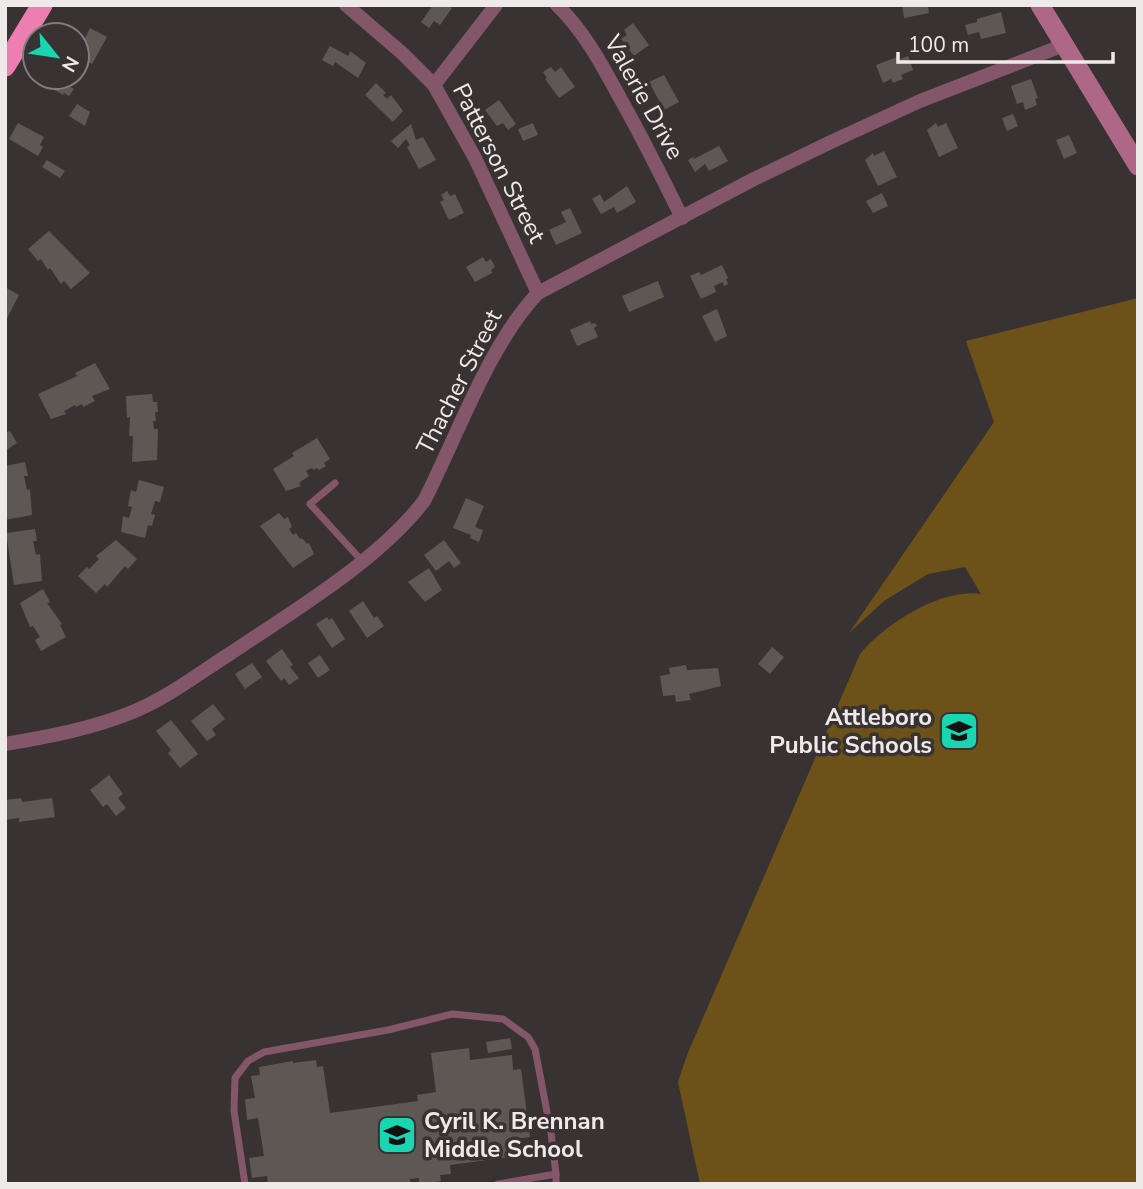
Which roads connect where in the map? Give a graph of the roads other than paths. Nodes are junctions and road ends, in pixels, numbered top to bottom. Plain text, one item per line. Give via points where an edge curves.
1 (42, 5) edge
2 (346, 5) edge
3 (496, 5) edge
4 (556, 5) edge
5 (1040, 5) edge
6 (1064, 45) junction
7 (5, 66) edge
8 (434, 85) junction
9 (1138, 166) edge
10 (682, 218) junction
11 (538, 293) junction
12 (335, 483) dead end
13 (362, 561) junction
14 (5, 744) edge
15 (556, 1174) junction
16 (245, 1184) edge
17 (498, 1184) edge
18 (556, 1184) edge

1 - 7 highway
2 - 8 street, Patterson Street
3 - 8 street
4 - 10 street, Valerie Drive via 607,73
5 - 6 main road
6 - 9 main road
6 - 10 street, Thacher Street via 920,101
8 - 11 street, Patterson Street via 475,158
10 - 11 street, Thacher Street
11 - 13 street, Thacher Street via 499,347 424,501 411,519
12 - 13 lane via 310,505
13 - 14 street, Thacher Street via 156,702 101,724
15 - 16 lane via 535,1049 528,1037 503,1019 452,1014 273,1049 248,1061 235,1078 234,1111
15 - 17 lane
15 - 18 lane

